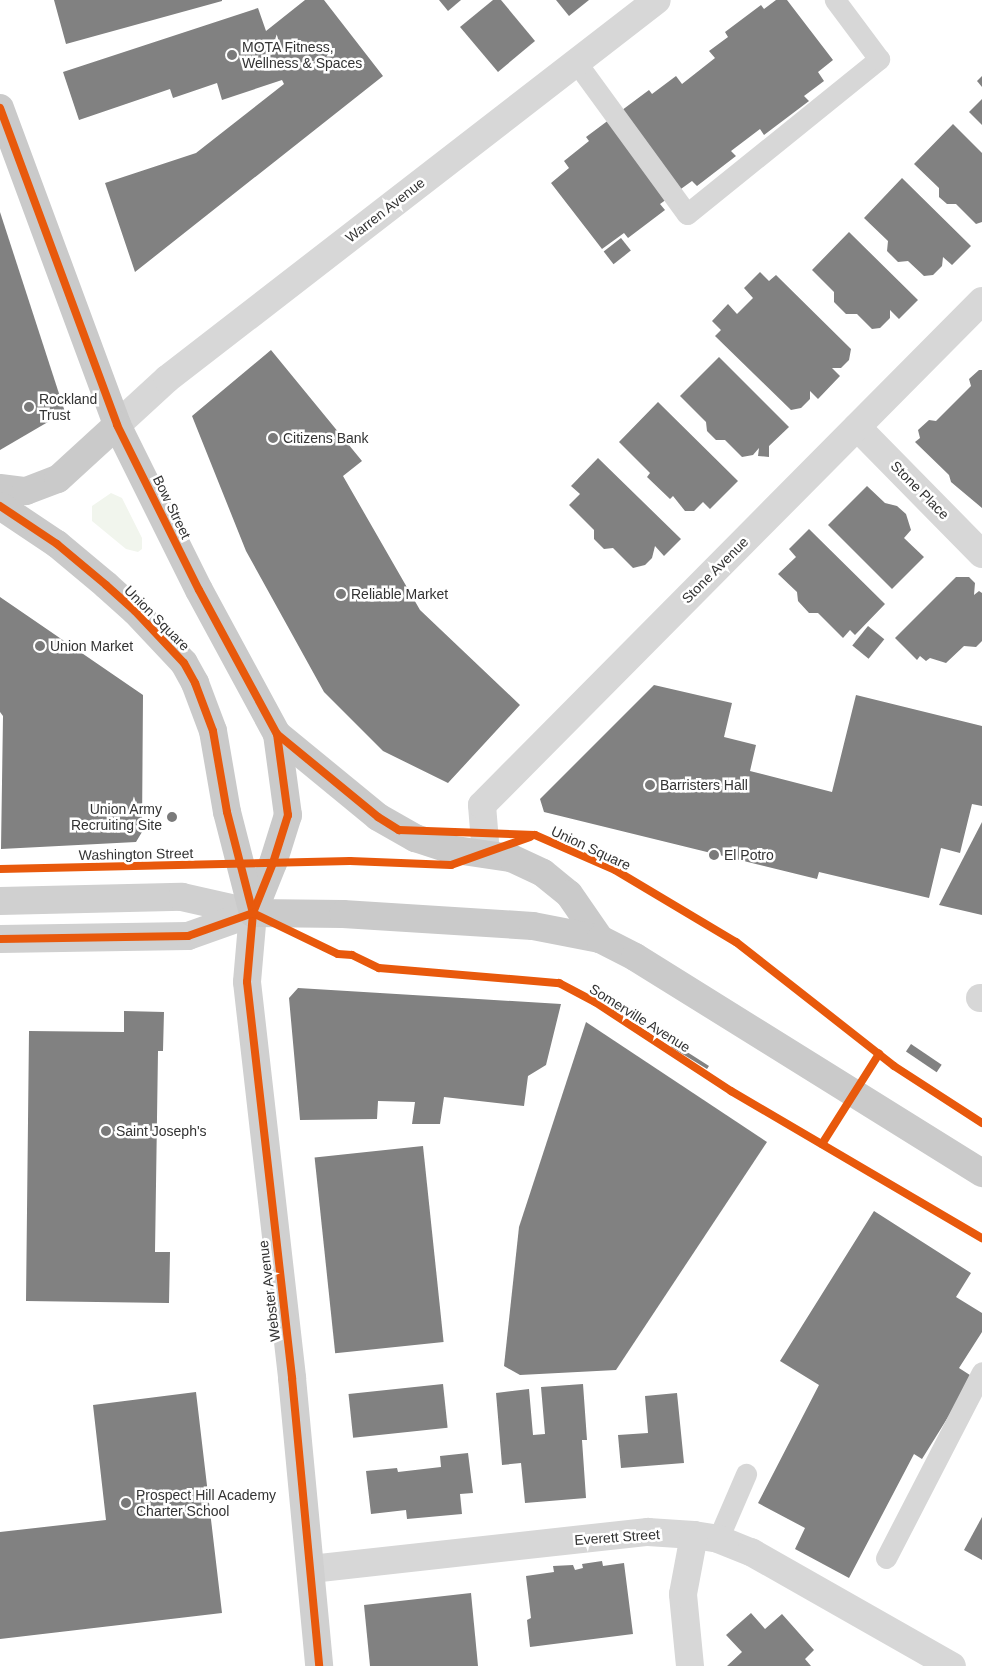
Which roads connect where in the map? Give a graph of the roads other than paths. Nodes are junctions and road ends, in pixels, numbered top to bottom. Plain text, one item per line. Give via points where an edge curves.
1 (657, 0) edge
2 (835, 0) edge
3 (576, 62) junction
4 (0, 108) edge
5 (982, 301) edge
6 (117, 425) junction
7 (857, 427) junction
8 (0, 488) edge
9 (0, 506) edge
10 (982, 554) edge
11 (277, 734) junction
12 (486, 854) junction
13 (0, 901) edge
14 (252, 913) junction
15 (0, 939) edge
16 (600, 939) junction
17 (982, 1173) edge
18 (982, 1372) edge
19 (746, 1474) dead end
20 (706, 1537) junction
21 (886, 1558) dead end
22 (311, 1569) junction
23 (319, 1666) edge
24 (690, 1666) edge
25 (952, 1666) edge

1 - 3 street, Warren Avenue
2 - 3 lane via 879,59 687,214
3 - 6 street, Warren Avenue via 167,379
4 - 6 main road, Bow Street
5 - 7 street, Stone Avenue
6 - 8 main road via 58,479 26,491
6 - 11 main road, Bow Street via 199,590
7 - 10 street, Stone Place
7 - 12 street, Stone Avenue via 482,805
9 - 14 main road, Union Square via 57,544 106,585 184,664 195,683 213,731 227,812
11 - 12 main road via 378,817 399,830 437,847
11 - 14 main road, Bow Street via 288,815
12 - 16 main road via 527,864 557,883 569,894
13 - 14 main road via 182,897
14 - 15 main road via 188,936
14 - 16 main road via 343,914 533,926
14 - 22 main road, Webster Avenue via 247,982
16 - 17 main road via 635,957
18 - 21 lane
19 - 20 lane
20 - 22 street, Everett Street via 648,1532
20 - 24 street via 683,1594
20 - 25 street, Everett Street via 751,1552
22 - 23 main road, Webster Avenue

